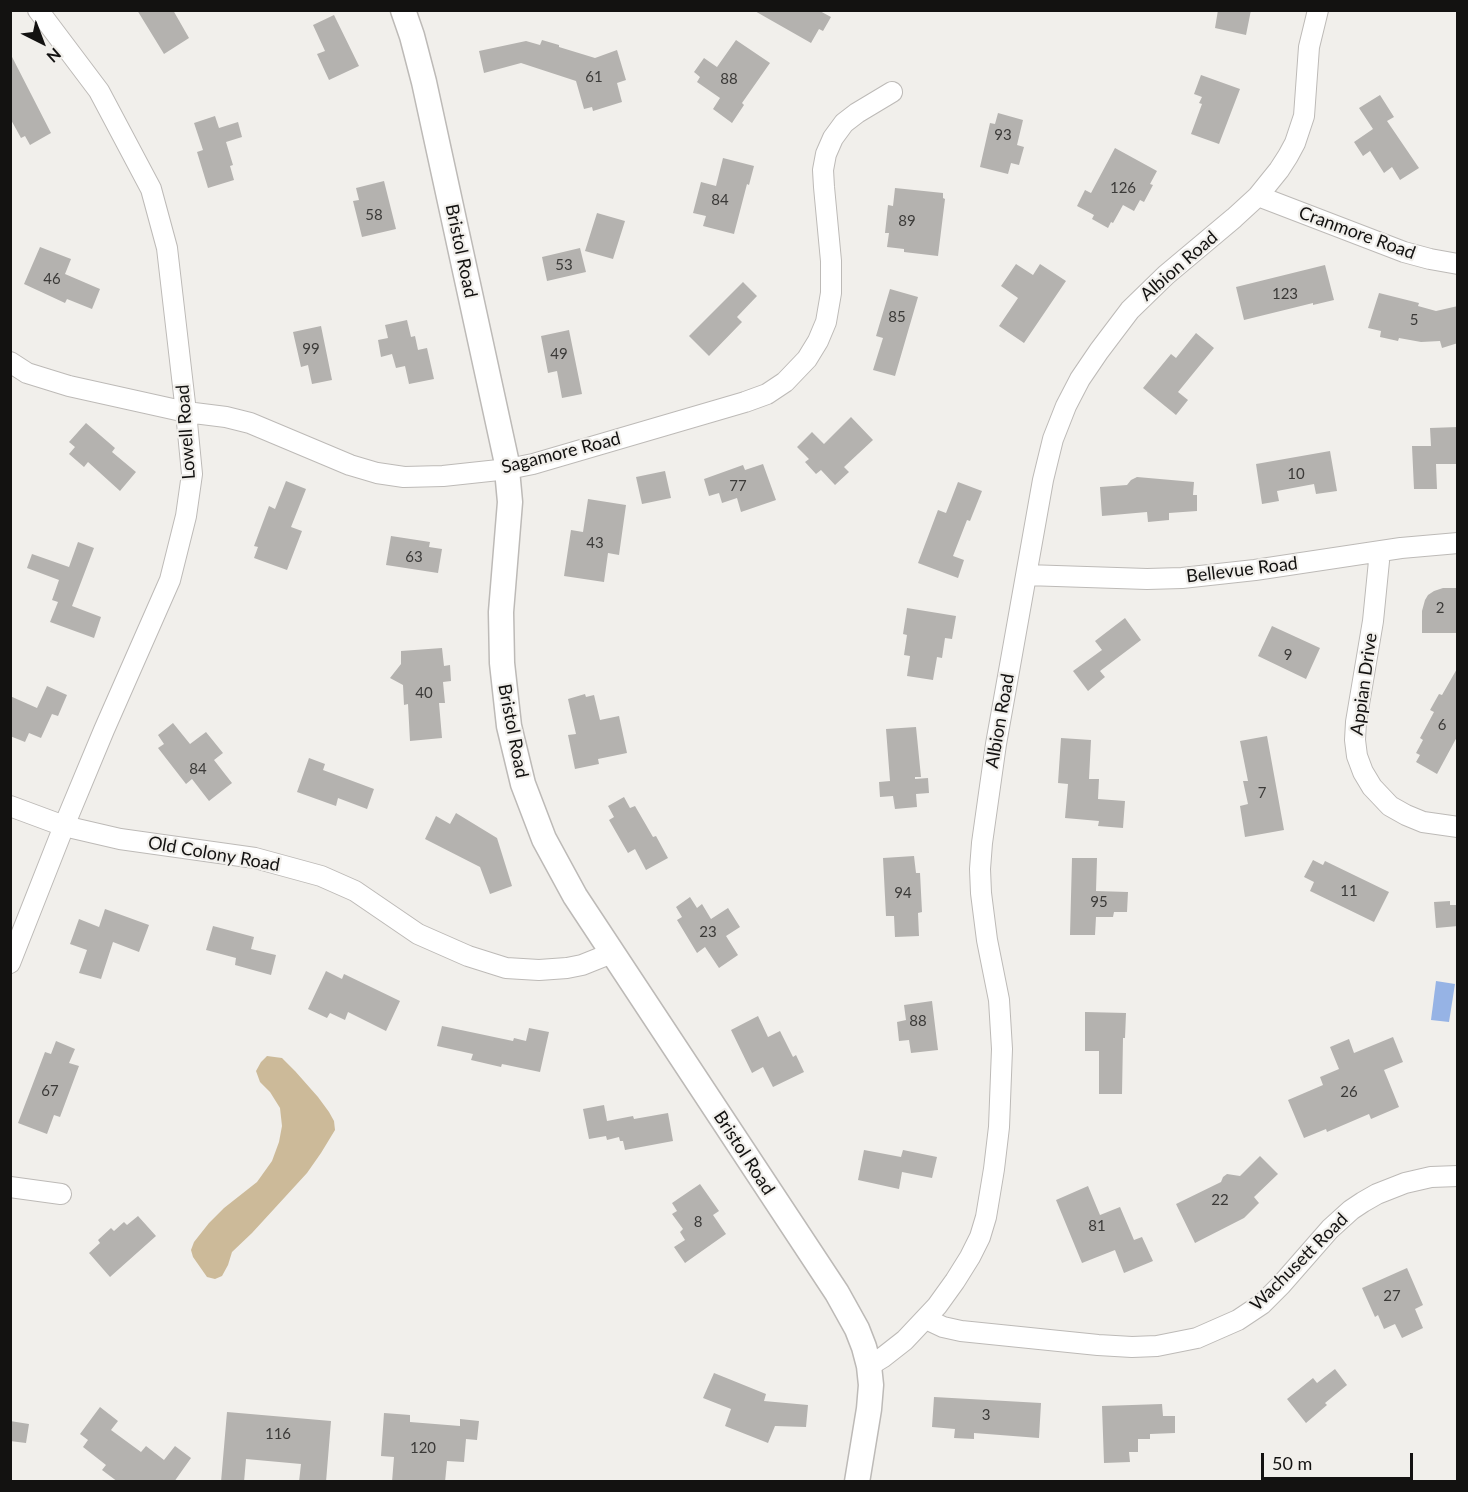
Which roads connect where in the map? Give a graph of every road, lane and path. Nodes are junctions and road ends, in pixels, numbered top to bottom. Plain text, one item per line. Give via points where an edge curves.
1 (38, 10) edge
2 (403, 10) edge
3 (1318, 10) edge
4 (892, 92) dead end
5 (1258, 196) junction
6 (1458, 264) edge
7 (10, 362) edge
8 (186, 412) junction
9 (508, 469) junction
10 (1458, 543) edge
11 (1380, 551) junction
12 (1026, 575) junction
13 (10, 806) edge
14 (64, 826) junction
15 (1458, 827) edge
16 (612, 953) junction
17 (10, 963) edge
18 (1458, 1176) edge
19 (10, 1187) edge
20 (61, 1194) dead end
21 (926, 1319) junction
22 (870, 1366) junction
23 (857, 1482) edge

1 - 8 street, Lowell Road via 99,90 151,189 167,248
2 - 9 street, Bristol Road via 424,82
3 - 5 street, Albion Road via 1300,130 1283,163
4 - 9 street, Sagamore Road via 850,118 829,146 824,170 830,303 818,341 793,375 745,402
5 - 6 street, Cranmore Road via 1404,252
5 - 12 street, Albion Road via 1141,298 1080,380 1049,455
7 - 8 street, Sagamore Road via 27,373 69,386
8 - 9 street, Sagamore Road via 250,423 377,473 430,477
8 - 14 street, Lowell Road via 192,474 170,580
9 - 16 street, Bristol Road via 510,514 501,647 512,742 525,791 547,846
10 - 11 street, Bellevue Road
11 - 12 street, Bellevue Road via 1182,578
11 - 15 street, Appian Drive via 1356,722 1357,756 1372,787 1397,811 1423,822
12 - 21 street, Albion Road via 981,856 982,900 1002,1034 994,1169 976,1247
13 - 14 street, Old Colony Road
14 - 16 street, Old Colony Road via 120,839 255,858 321,876 355,891 417,934 506,968 567,968
14 - 17 street, Lowell Road
16 - 22 street, Bristol Road via 840,1299 861,1337
18 - 21 street, Wachusett Road via 1418,1179 1363,1202 1330,1229 1262,1304 1197,1338 1157,1346 1098,1345 961,1331
19 - 20 street
21 - 22 street, Albion Road
22 - 23 street via 870,1395

